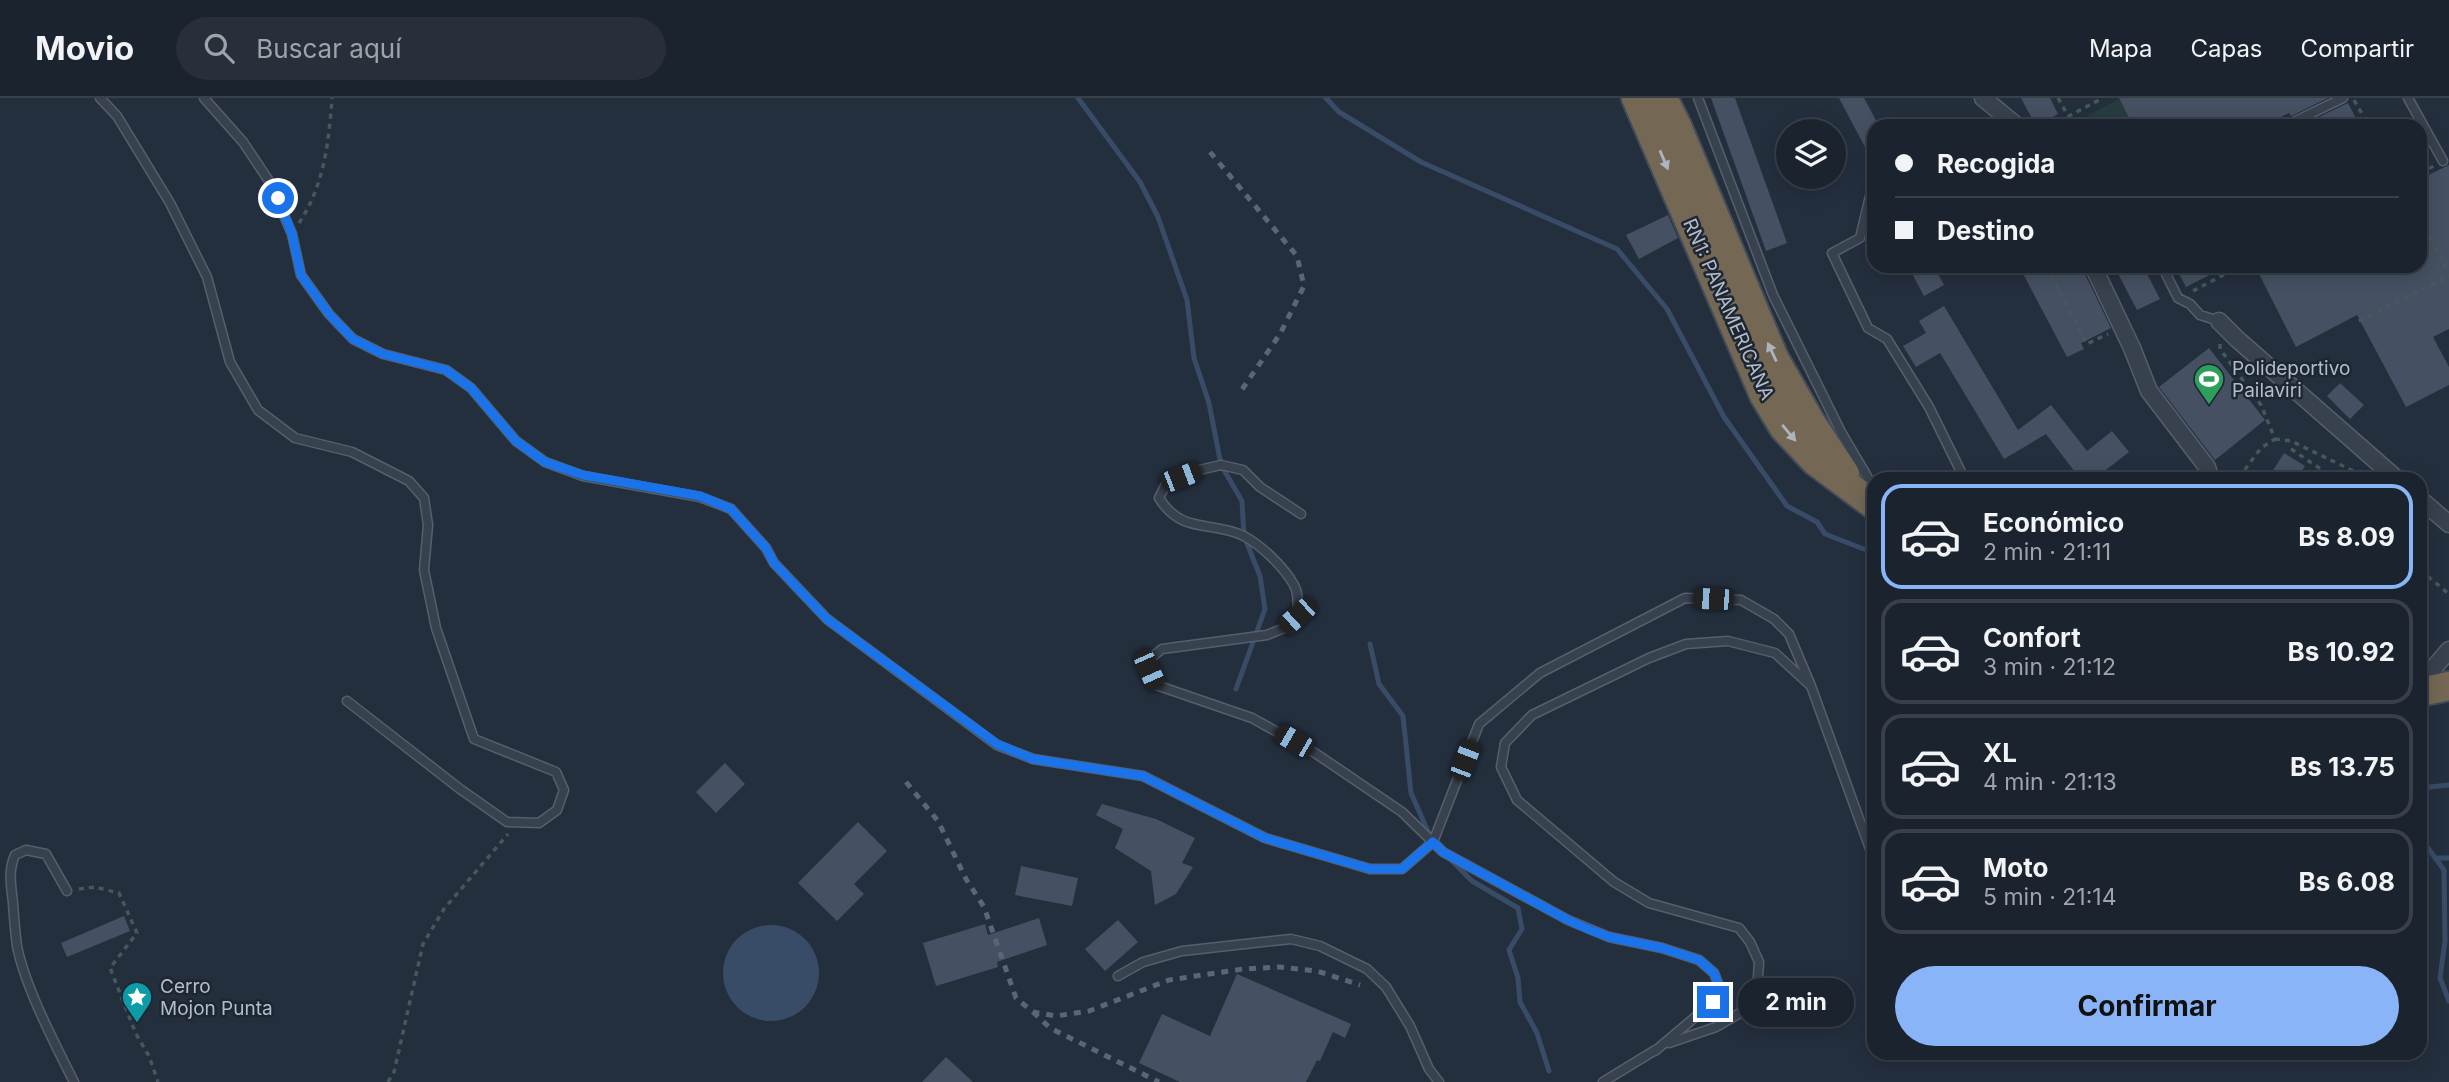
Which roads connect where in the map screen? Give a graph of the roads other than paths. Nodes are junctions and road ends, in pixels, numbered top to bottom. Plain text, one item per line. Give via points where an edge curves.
1 (100, 98) edge
2 (204, 98) edge
3 (1636, 98) edge
4 (1663, 98) edge
5 (1699, 98) edge
6 (1983, 98) edge
7 (2343, 98) edge
8 (2408, 98) edge
9 (2008, 119) edge
10 (2300, 119) edge
11 (2419, 119) edge
12 (2427, 133) edge
13 (2443, 162) dead end
14 (1867, 209) edge
15 (2096, 273) edge
16 (2166, 273) edge
17 (2219, 321) joint
18 (1961, 472) edge
19 (2209, 472) edge
20 (2389, 472) edge
21 (1867, 491) edge
22 (1867, 493) edge
23 (1867, 495) edge
24 (2427, 505) edge
25 (1301, 514) dead end
26 (2449, 524) edge
27 (2449, 650) edge
28 (2427, 676) edge
29 (1811, 686) junction
30 (2449, 686) edge
31 (2427, 691) edge
32 (347, 701) dead end
33 (1867, 841) edge
34 (1433, 842) junction
35 (67, 891) road end
36 (1118, 976) dead end
37 (1656, 1051) junction
38 (74, 1082) edge
39 (1439, 1082) edge
40 (1603, 1082) edge

1 - 32 lane via 117,116 170,203 206,277 230,362 258,410 295,438 352,452 409,481 424,498 428,525 424,570 436,628 474,739 556,772 564,790 557,810 539,823 507,821
2 - 34 lane via 243,142 269,181 292,234 301,275 353,339 383,354 446,370 471,388 516,441 545,462 583,475 700,496 731,509 827,619 997,744 1033,759 1143,776 1265,838 1370,869 1402,869
3 -> 23 highway, RN1: PANAMERICANA via 1764,395 1784,428 1815,461
22 -> 4 highway, RN1: PANAMERICANA via 1810,421 1774,358
5 - 21 lane via 1773,295
6 - 9 street
7 - 10 lane
8 - 11 lane
12 - 13 lane
14 - 18 lane via 1860,238 1832,253 1868,328 1887,339 1929,407
15 - 19 street via 2149,391
16 - 17 lane via 2178,298 2200,315
17 - 20 street
24 - 26 street
25 - 34 lane via 1243,470 1221,465 1167,482 1159,498 1167,512 1181,521 1244,536 1273,559 1295,586 1297,616 1268,635 1162,649 1151,658 1149,670 1156,685 1252,718 1315,753 1402,812
27 - 28 street
29 - 33 lane
29 - 34 lane via 1789,634 1774,619 1741,600 1685,598 1540,673 1479,724
29 - 37 lane via 1775,653 1728,641 1686,644 1532,715 1504,743 1501,766 1517,800 1614,882 1648,903 1740,928 1750,942 1759,962 1757,991 1740,1013
30 - 31 highway
34 - 37 lane via 1443,852 1568,920 1609,937 1699,960 1714,973 1719,986 1713,1002
35 - 38 lane via 46,854 26,850 15,855 10,880 18,948 43,1017
36 - 39 lane via 1143,962 1182,951 1291,939 1320,946 1367,969 1386,987
37 - 40 lane

